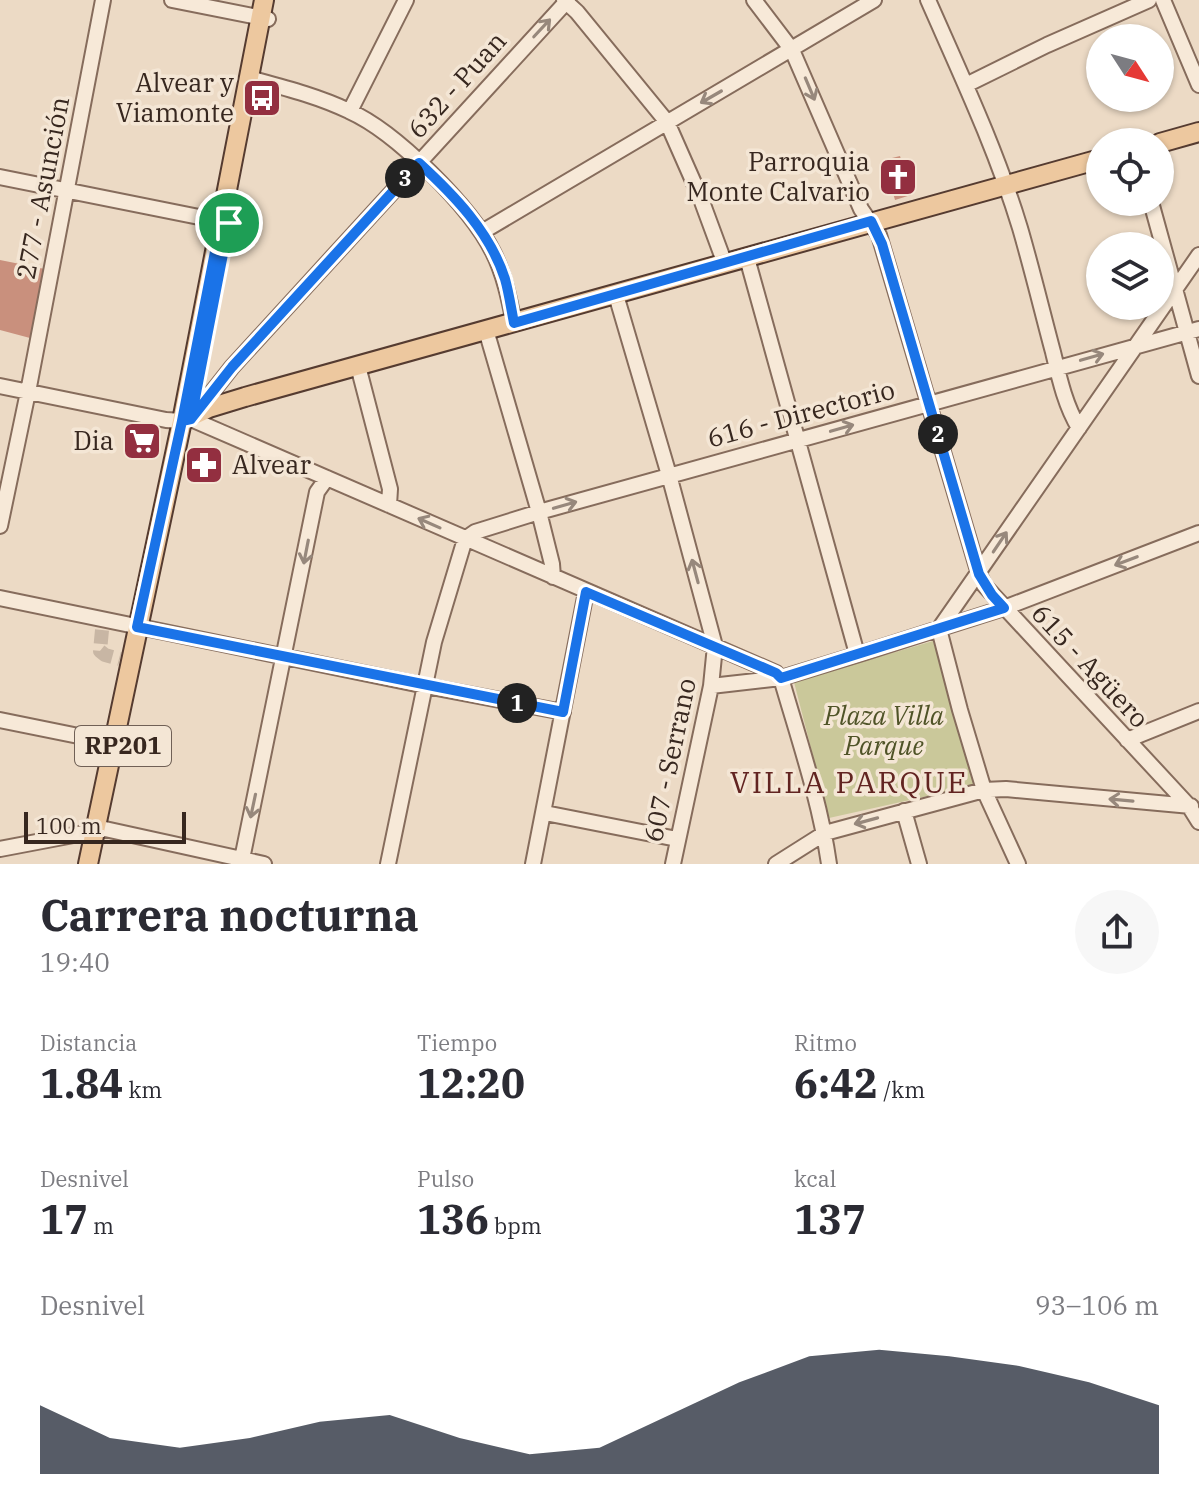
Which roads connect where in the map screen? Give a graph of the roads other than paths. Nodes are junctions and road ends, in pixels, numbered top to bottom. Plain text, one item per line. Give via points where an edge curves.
1 (103, 0) edge
2 (172, 0) edge
3 (272, 0) edge
4 (406, 0) edge
5 (754, 0) edge
6 (874, 0) edge
7 (928, 0) edge
8 (1149, 0) edge
9 (1163, 0) edge
10 (567, 1) edge
11 (265, 12) edge
12 (792, 50) junction
13 (253, 79) junction
14 (966, 85) junction
15 (1199, 85) edge
16 (350, 111) junction
17 (667, 122) junction
18 (1199, 132) edge
19 (1174, 139) edge
20 (419, 163) junction
21 (1086, 163) edge
22 (0, 177) edge
23 (1006, 185) junction
24 (66, 189) junction
25 (1155, 216) edge
26 (871, 221) junction
27 (225, 222) junction
28 (482, 232) junction
29 (1199, 255) edge
30 (747, 258) junction
31 (725, 264) junction
32 (1175, 288) junction
33 (616, 295) junction
34 (514, 323) junction
35 (486, 330) junction
36 (1193, 330) edge
37 (1136, 345) junction
38 (358, 366) junction
39 (1057, 367) junction
40 (1199, 376) edge
41 (0, 386) edge
42 (28, 392) junction
43 (929, 404) junction
44 (186, 420) junction
45 (1079, 428) junction
46 (797, 441) junction
47 (669, 475) junction
48 (327, 478) junction
49 (389, 505) junction
50 (539, 512) junction
51 (0, 526) edge
52 (1199, 533) edge
53 (465, 539) junction
54 (979, 574) junction
55 (553, 577) junction
56 (586, 592) junction
57 (0, 598) edge
58 (1004, 608) junction
59 (142, 628) junction
60 (939, 629) junction
61 (715, 646) junction
62 (857, 654) junction
63 (285, 657) junction
64 (781, 678) junction
65 (426, 686) junction
66 (711, 686) junction
67 (1199, 711) edge
68 (563, 712) junction
69 (0, 720) edge
70 (1127, 740) junction
71 (118, 744) junction
72 (984, 790) junction
73 (1194, 807) edge
74 (904, 811) junction
75 (545, 813) junction
76 (1199, 822) edge
77 (100, 830) junction
78 (825, 833) junction
79 (677, 839) junction
80 (0, 849) edge
81 (242, 862) edge
82 (88, 864) edge
83 (98, 864) edge
84 (264, 864) edge
85 (388, 864) edge
86 (533, 864) edge
87 (673, 864) edge
88 (776, 864) edge
89 (829, 864) edge
90 (919, 864) edge
91 (1018, 864) edge

1 - 24 street, 277 - Asunción
2 - 11 street
3 - 11 main road
4 - 16 street
5 - 12 street, 615 - Agüero
6 - 12 street
7 - 14 street
8 - 14 street
9 - 15 street
10 - 17 street
20 -> 10 street, 632 - Puan
11 - 13 main road
12 -> 17 street
12 -> 26 street, 615 - Agüero via 861,209
13 - 16 street
13 - 27 main road
14 - 23 street
16 - 20 street
17 - 28 street
17 - 31 street
18 - 19 main road
20 - 28 street
20 - 44 street, 632 - Puan
21 - 23 main road
22 - 24 street
23 - 26 main road
23 - 39 street
24 - 27 street
24 - 42 street, 277 - Asunción
25 - 32 street
26 - 30 main road
26 - 43 street, 615 - Agüero
27 - 44 main road
28 - 34 street via 505,279
29 - 32 street
30 - 31 main road
30 - 46 street
31 - 33 main road
32 - 36 street
32 - 37 street
33 - 34 main road
33 - 47 street, 607 - Serrano
34 - 35 main road
35 - 38 main road
35 - 50 street
36 - 37 street, 616 - Directorio
36 - 40 street
39 -> 37 street, 616 - Directorio
37 - 45 street
38 - 44 main road via 223,404
38 - 49 street via 390,489
39 - 43 street, 616 - Directorio
39 - 45 street
41 - 42 street
42 - 44 street
42 - 51 street, 277 - Asunción
46 -> 43 street, 616 - Directorio
43 - 54 street, 615 - Agüero
44 - 48 street
44 - 59 main road, RP201
54 -> 45 street
46 - 47 street, 616 - Directorio
46 - 62 street
50 -> 47 street, 616 - Directorio
61 -> 47 street, 607 - Serrano
48 - 49 street
48 -> 63 street via 317,492
53 -> 49 street
50 - 53 street, 616 - Directorio
50 - 55 street
52 -> 58 street
53 - 55 street
53 - 65 street
54 - 58 street, 615 - Agüero
54 - 60 street
55 - 56 street
56 - 61 street
56 - 68 street
57 - 59 street via 103,625
58 - 60 street
58 - 70 street, 615 - Agüero
59 - 63 street
59 - 71 main road, RP201
59 - 71 main road, RP201 via 125,660
60 - 62 street
60 - 72 street
61 - 64 street
61 - 66 street, 607 - Serrano
62 - 64 street
63 - 65 street
63 -> 81 street
64 - 66 street
64 - 78 street
65 - 68 street
65 - 85 street
66 - 79 street, 607 - Serrano
67 - 70 street
68 - 75 street
69 - 71 street
70 - 73 street, 615 - Agüero
71 - 77 main road, RP201
73 -> 72 street
72 - 74 street
72 - 91 street
73 - 76 street, 615 - Agüero
74 -> 78 street
74 - 90 street
75 - 79 street
75 - 86 street
77 - 80 street
77 - 81 street
77 - 82 main road, RP201
77 - 83 main road, RP201
78 - 88 street
78 - 89 street
79 - 87 street, 607 - Serrano
81 - 84 street

